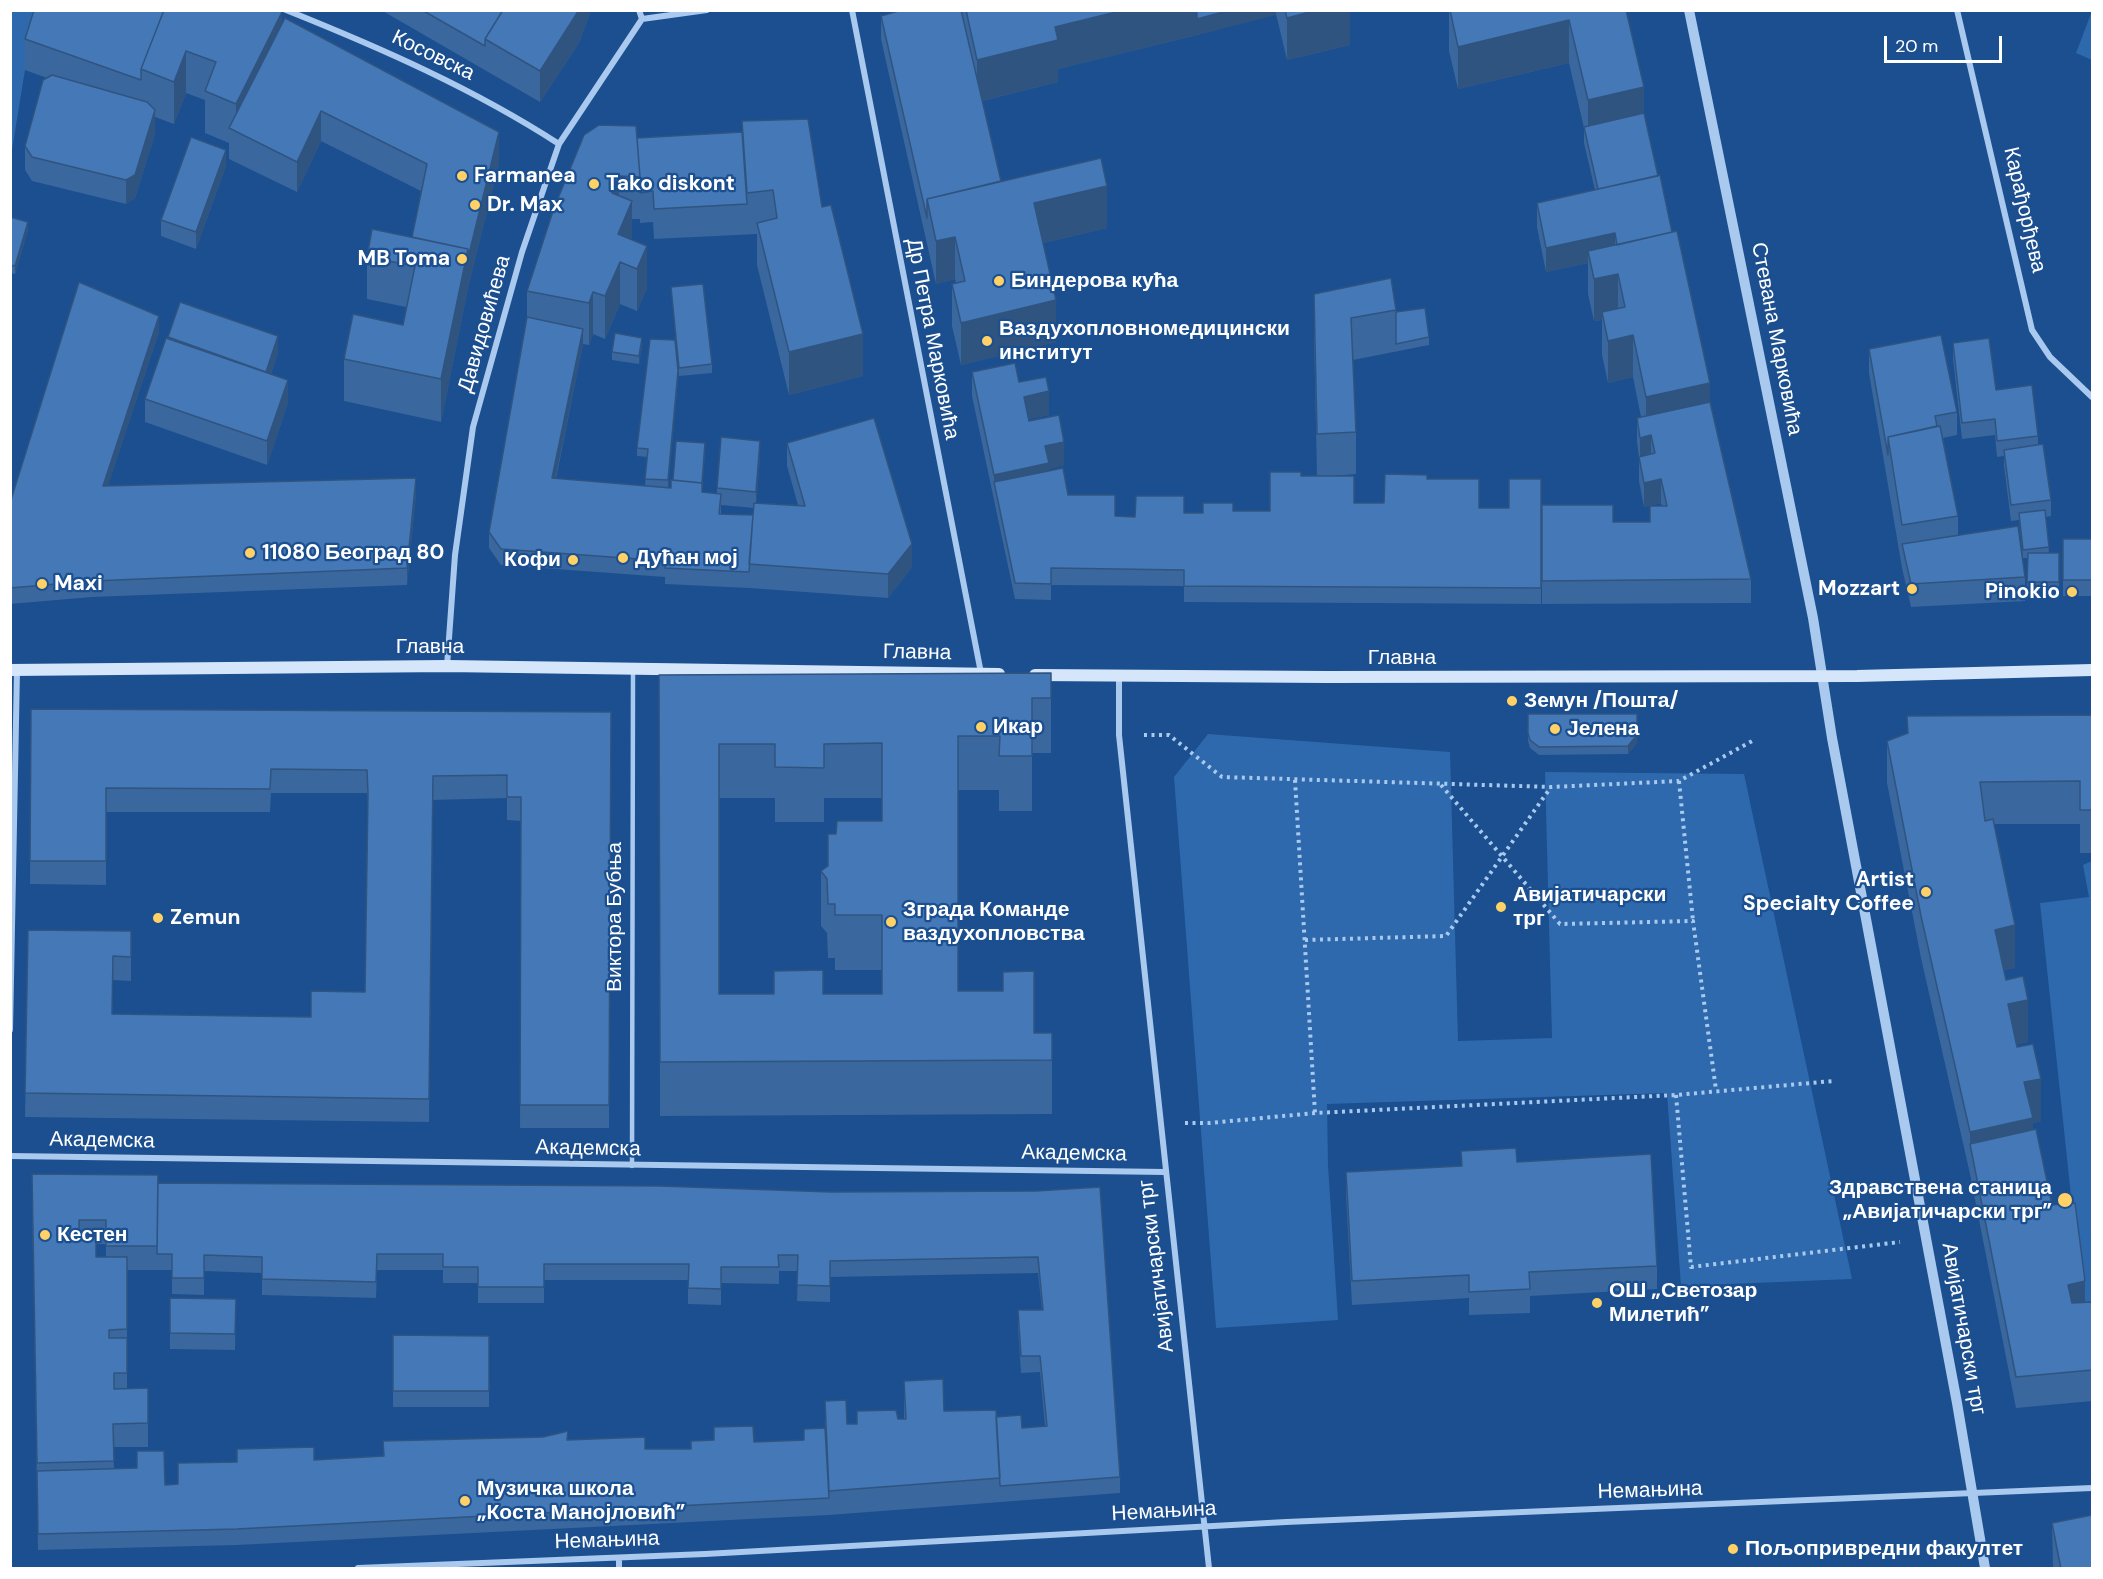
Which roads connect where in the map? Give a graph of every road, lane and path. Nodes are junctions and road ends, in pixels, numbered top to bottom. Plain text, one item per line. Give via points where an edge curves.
1 (286, 10) edge
2 (639, 10) edge
3 (707, 10) edge
4 (852, 10) edge
5 (1689, 10) edge
6 (1957, 10) edge
7 (642, 19) junction
8 (559, 144) junction
9 (2092, 397) edge
10 (447, 666) junction
11 (633, 669) junction
12 (14, 670) edge
13 (2092, 670) edge
14 (981, 673) junction
15 (1822, 675) junction
16 (1119, 676) junction
17 (1144, 735) dead end
18 (1754, 740) dead end
19 (1295, 780) junction
20 (1679, 781) junction
21 (1441, 785) junction
22 (1551, 787) junction
23 (1502, 856) junction
24 (1693, 921) junction
25 (1305, 940) junction
26 (10, 1030) edge
27 (1833, 1082) dead end
28 (1716, 1090) junction
29 (1676, 1095) junction
30 (1315, 1113) junction
31 (1181, 1123) dead end
32 (10, 1156) edge
33 (632, 1166) junction
34 (1165, 1172) junction
35 (1926, 1239) junction
36 (2092, 1488) edge
37 (1972, 1494) junction
38 (1206, 1528) junction
39 (619, 1558) junction
40 (358, 1569) edge
41 (619, 1569) edge
42 (1209, 1569) edge
43 (1985, 1569) edge

1 - 8 street, Косовска via 427,70 525,121
2 - 7 street
3 - 7 street
4 - 14 street, Др Петра Марковића
5 - 15 street, Стевана Марковића
6 - 9 street, Карађорђева via 2032,330 2050,357
7 - 8 street, Давидовићева
8 - 10 street, Давидовићева via 522,252 473,427 455,555
10 - 11 main road, Главна
10 - 12 main road, Главна
11 - 14 main road, Главна
11 - 33 lane, Виктора Бубња
12 - 26 street
13 - 15 main road
14 - 16 main road, Главна
15 - 16 main road, Главна
15 - 35 street, Авијатичарски трг
16 - 34 street, Авијатичарски трг via 1119,735
17 - 19 path via 1169,735 1222,777
18 - 20 path
19 - 21 path
19 - 25 path
20 - 22 path
20 - 24 path
21 - 22 path
21 - 23 path
22 - 23 path
23 - 24 path via 1560,924
23 - 25 path via 1446,936
24 - 28 path
25 - 30 path
27 - 28 path
28 - 29 path
29 - 30 path
29 - 35 path via 1691,1267
30 - 31 path
32 - 33 street, Академска
33 - 34 street, Академска
34 - 38 street, Авијатичарски трг
35 - 37 street, Авијатичарски трг
36 - 37 street, Немањина
37 - 38 street, Немањина
37 - 43 street, Авијатичарски трг
38 - 39 street, Немањина
38 - 42 street, Авијатичарски трг
39 - 40 street, Немањина
39 - 41 street

